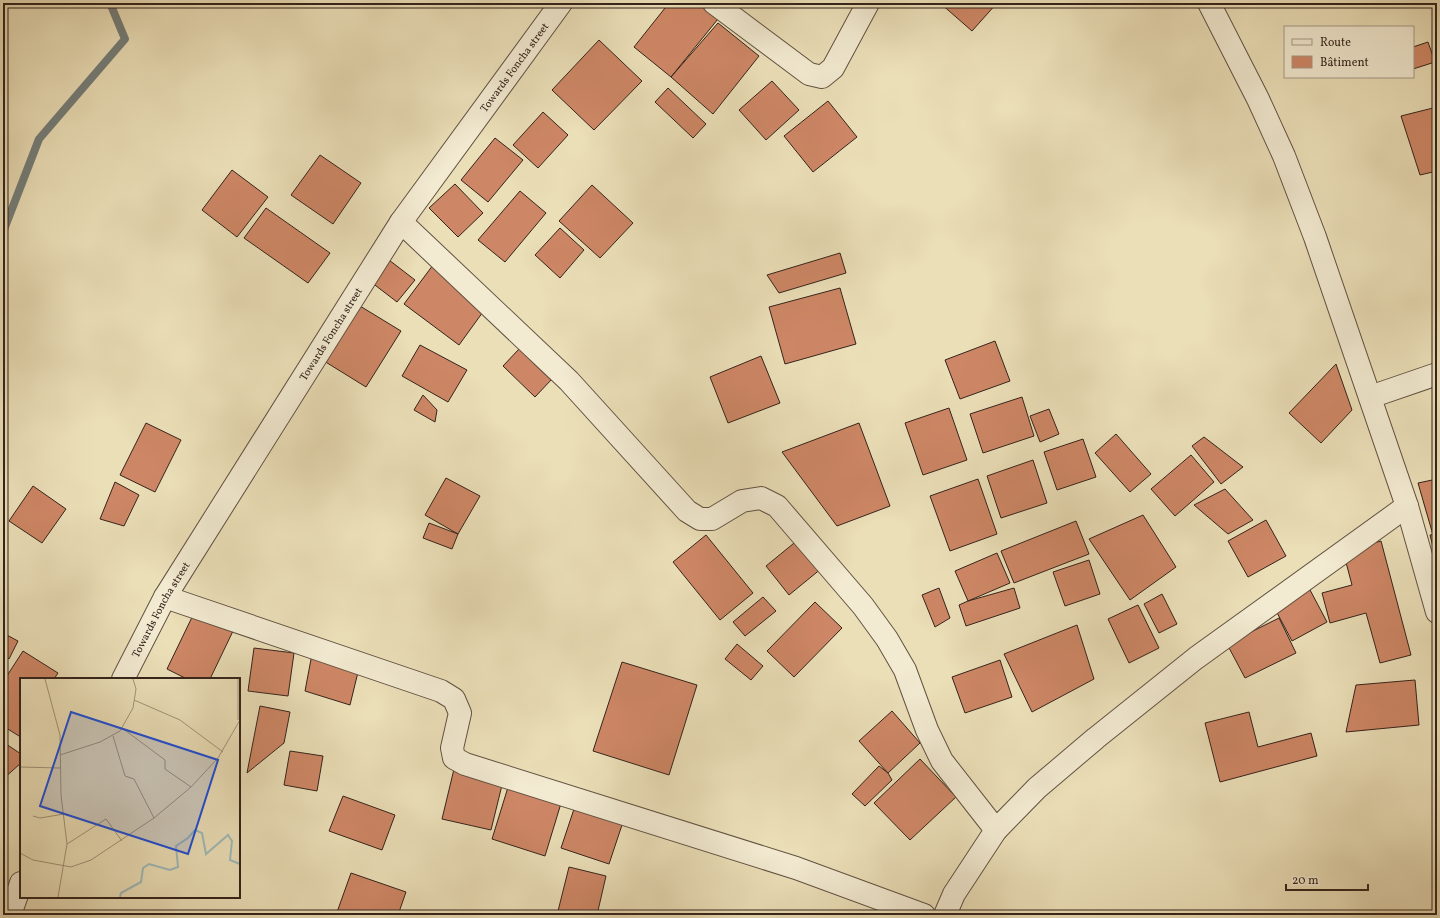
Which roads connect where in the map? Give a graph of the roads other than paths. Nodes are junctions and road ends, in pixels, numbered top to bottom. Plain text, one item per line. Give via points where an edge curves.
1 (561, 3) edge
2 (714, 3) edge
3 (868, 3) edge
4 (1209, 3) edge
5 (401, 222) junction
6 (1437, 374) edge
7 (1370, 398) junction
8 (1407, 506) junction
9 (165, 597) junction
10 (1437, 612) edge
11 (124, 678) edge
12 (996, 830) junction
13 (20, 886) edge
14 (10, 915) edge
15 (924, 915) edge
16 (945, 915) edge

1 - 5 street, Towards Foncha street
2 - 3 street via 809,74 822,77 833,68
4 - 7 street via 1284,156 1315,237
5 - 9 street, Towards Foncha street
5 - 12 street via 569,381 687,511 700,519 712,519 742,501 761,498 777,506 863,606 887,639 906,670 927,730 942,761
6 - 7 street
7 - 8 street
8 - 10 street
8 - 12 street via 1196,658 1037,788
9 - 11 street, Towards Foncha street
9 - 15 street via 441,691 454,700 460,713 452,748 454,758 465,764 796,868
12 - 16 street via 954,894
13 - 14 street

